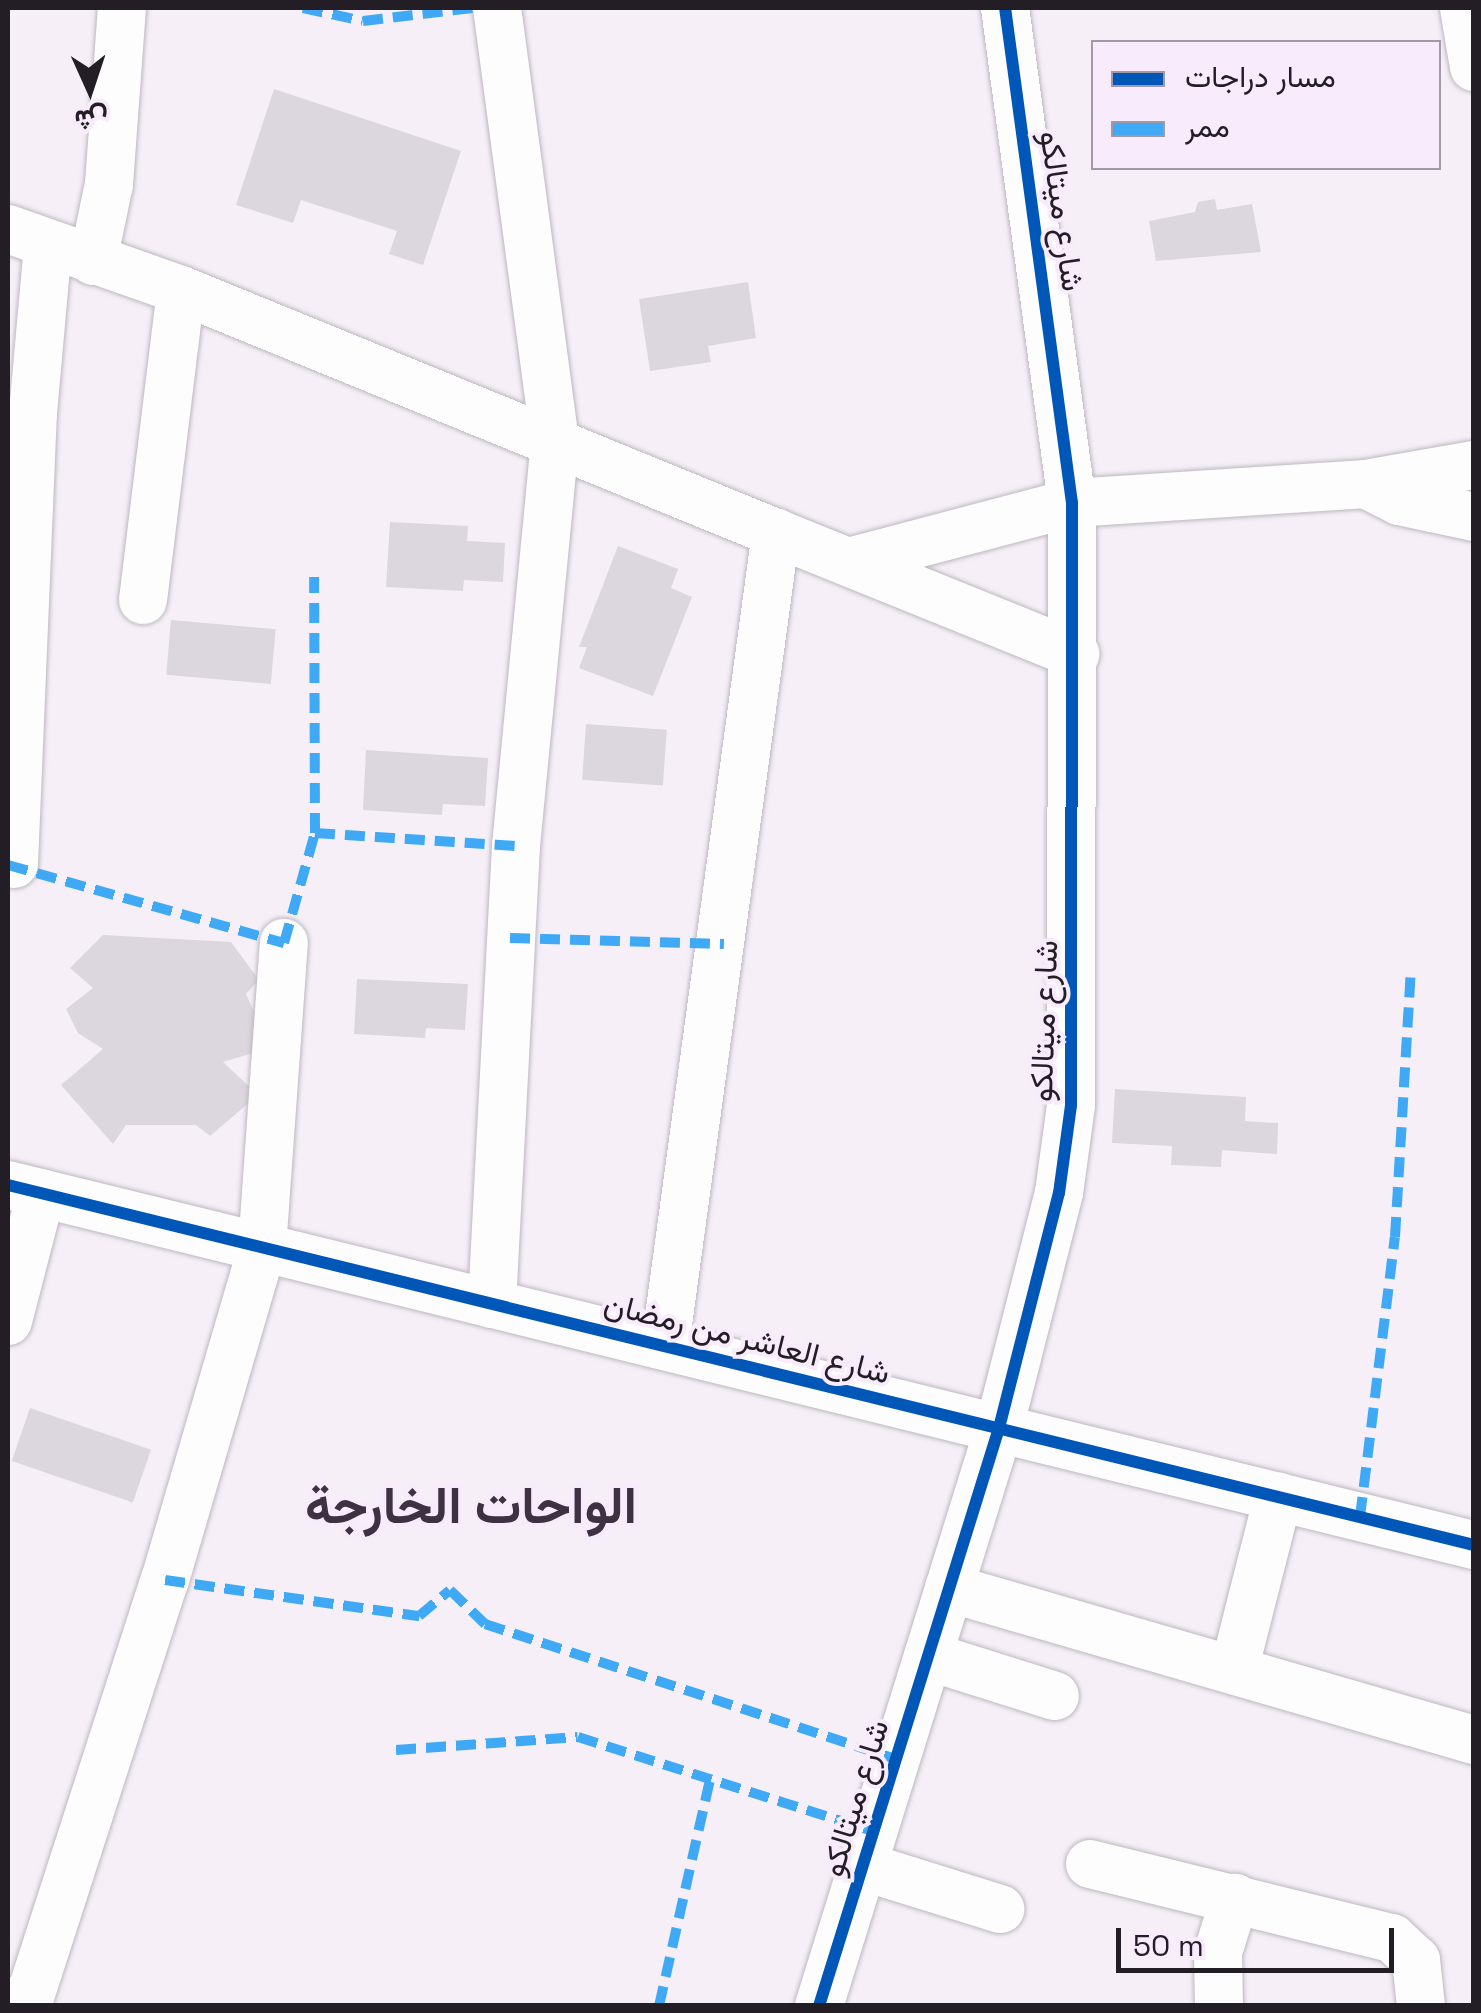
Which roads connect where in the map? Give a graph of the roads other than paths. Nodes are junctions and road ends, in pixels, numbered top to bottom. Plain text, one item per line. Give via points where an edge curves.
1 (122, 8) edge
2 (497, 8) edge
3 (1006, 8) edge
4 (1464, 8) edge
5 (1474, 67) edge
6 (28, 237) edge
7 (93, 262) junction
8 (180, 290) junction
9 (555, 442) junction
10 (1474, 465) edge
11 (1366, 484) junction
12 (1072, 503) junction
13 (1474, 516) edge
14 (776, 533) junction
15 (856, 560) junction
16 (143, 600) dead end
17 (1075, 654) junction
18 (14, 864) dead end
19 (284, 943) dead end
20 (24, 1189) edge
21 (262, 1248) junction
22 (492, 1304) junction
23 (8, 1321) edge
24 (665, 1346) junction
25 (999, 1428) junction
26 (1278, 1496) junction
27 (1474, 1544) edge
28 (949, 1588) junction
29 (928, 1656) junction
30 (1234, 1670) junction
31 (1055, 1696) dead end
32 (1474, 1740) edge
33 (1090, 1864) dead end
34 (862, 1866) junction
35 (1235, 1898) junction
36 (1000, 1909) dead end
37 (8, 2001) edge
38 (27, 2006) edge
39 (819, 2006) edge
40 (1219, 2006) edge
41 (1422, 2006) edge

1 - 7 street via 109,184
2 - 9 street
3 - 12 street, شارع ميتالكو
4 - 5 street
6 - 7 street
6 - 18 street via 33,413
7 - 8 street
8 - 9 street
8 - 16 street
9 - 14 street
9 - 22 street via 516,846
10 - 11 street
11 - 12 street
11 - 13 street via 1399,501
12 - 15 street
12 - 17 street, شارع ميتالكو
14 - 15 street
14 - 24 street
15 - 17 street
17 - 25 street, شارع ميتالكو via 1070,1105 1059,1193
19 - 21 street
20 - 21 street, شارع العاشر من رمضان
20 - 23 street
21 - 22 street, شارع العاشر من رمضان
21 - 38 street
22 - 24 street, شارع العاشر من رمضان
24 - 25 street, شارع العاشر من رمضان
25 - 26 street, شارع العاشر من رمضان
25 - 28 street, شارع ميتالكو
26 - 27 street, شارع العاشر من رمضان
26 - 30 street
28 - 29 street, شارع ميتالكو
28 - 30 street
29 - 31 street
29 - 34 street, شارع ميتالكو
30 - 32 street
33 - 35 street
34 - 36 street
34 - 39 street, شارع ميتالكو
35 - 40 street via 1218,1952
35 - 41 street via 1392,1938 1416,1960
37 - 38 street

